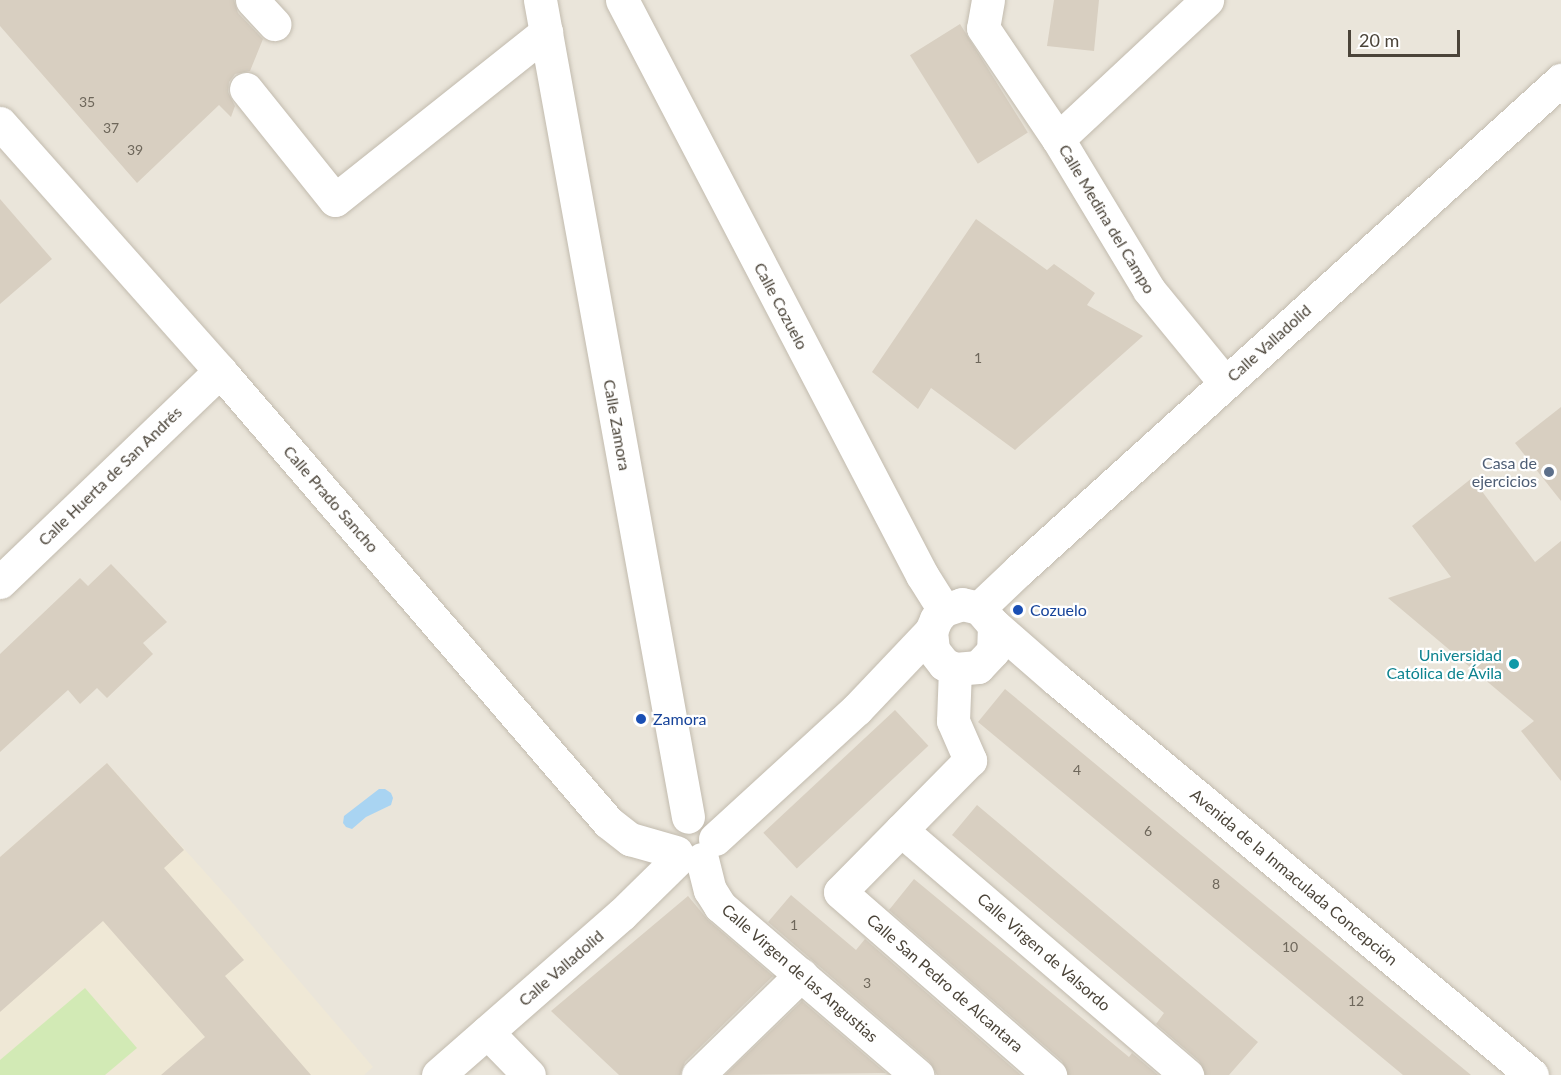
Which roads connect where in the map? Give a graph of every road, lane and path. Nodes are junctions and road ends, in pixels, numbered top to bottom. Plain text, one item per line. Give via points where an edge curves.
1 (252, 0) edge
2 (540, 0) edge
3 (622, 0) edge
4 (988, 0) edge
5 (1207, 0) edge
6 (274, 24) dead end
7 (546, 32) junction
8 (1561, 80) edge
9 (246, 89) dead end
10 (0, 123) edge
11 (1058, 139) junction
12 (220, 370) junction
13 (1225, 383) junction
14 (0, 582) edge
15 (938, 621) junction
16 (989, 628) junction
17 (950, 666) junction
18 (857, 709) junction
19 (901, 830) junction
20 (695, 842) junction
21 (801, 975) junction
22 (487, 1032) junction
23 (438, 1075) edge
24 (529, 1075) edge
25 (698, 1075) edge
26 (917, 1075) edge
27 (1050, 1075) edge
28 (1186, 1075) edge
29 (1532, 1075) edge

1 - 6 street
2 - 7 street, Calle Zamora
3 - 15 street, Calle Cozuelo via 922,575
4 - 11 street, Calle Medina del Campo via 983,28
5 - 11 street, Calle Medina del Campo
7 - 9 street via 335,200
7 - 20 street, Calle Zamora
8 - 13 street, Calle Valladolid
10 - 12 street, Calle Prado Sancho
11 - 13 street, Calle Medina del Campo via 1149,290
12 - 14 street, Calle Huerta de San Andrés
12 - 20 street, Calle Prado Sancho via 608,822 630,839
13 - 16 street, Calle Valladolid
15 - 16 street via 962,604
15 - 17 street via 933,650
15 - 18 street, Calle Valladolid
16 - 17 street via 978,667
16 - 29 street, Avenida de la Inmaculada Concepción via 1056,679
17 - 18 street, Calle Valladolid
17 - 19 street via 953,721 969,760
18 - 20 street, Calle Valladolid via 753,801
19 - 27 street, Calle San Pedro de Alcantara via 840,892
19 - 28 street, Calle Virgen de Valsordo
20 - 21 street, Calle Virgen de las Angustias via 710,890 720,906
20 - 22 street, Calle Valladolid via 622,914
21 - 25 street
21 - 26 street, Calle Virgen de las Angustias
22 - 23 street, Calle Valladolid
22 - 24 street

